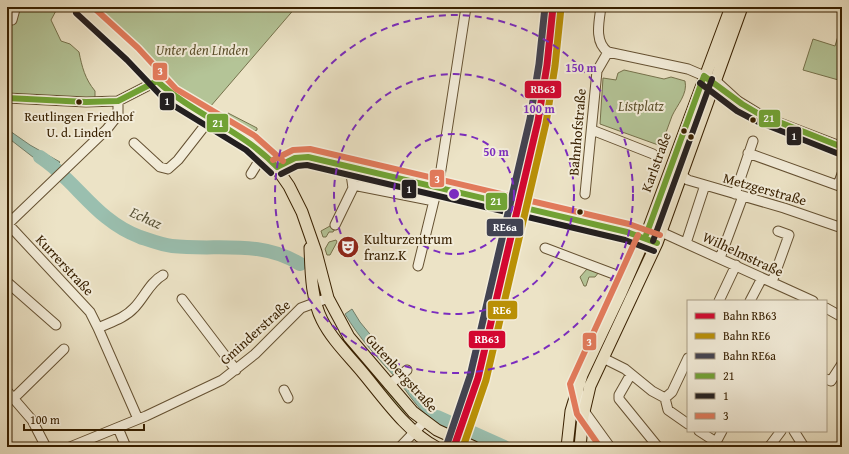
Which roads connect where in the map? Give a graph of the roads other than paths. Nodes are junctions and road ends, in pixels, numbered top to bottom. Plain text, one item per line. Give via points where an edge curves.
1 (9, 7) edge
2 (81, 7) edge
3 (466, 7) edge
4 (601, 7) edge
5 (731, 7) edge
6 (742, 7) edge
7 (12, 20) dead end
8 (608, 52) junction
9 (704, 76) junction
10 (157, 81) junction
11 (716, 81) junction
12 (7, 98) edge
13 (118, 101) junction
14 (692, 109) junction
15 (704, 113) junction
16 (210, 119) junction
17 (592, 130) junction
18 (753, 141) dead end
19 (134, 144) dead end
20 (842, 147) edge
21 (264, 153) junction
22 (748, 153) junction
23 (653, 154) dead end
24 (277, 167) junction
25 (350, 167) junction
26 (252, 174) dead end
27 (842, 174) edge
28 (681, 175) junction
29 (353, 185) junction
30 (438, 186) junction
31 (705, 186) junction
32 (840, 186) edge
33 (586, 194) dead end
34 (739, 195) junction
35 (434, 201) junction
36 (8, 225) edge
37 (335, 225) dead end
38 (842, 228) edge
39 (778, 231) dead end
40 (661, 232) junction
41 (310, 235) junction
42 (645, 238) junction
43 (657, 243) junction
44 (686, 243) junction
45 (545, 248) dead end
46 (720, 258) junction
47 (736, 265) junction
48 (418, 266) dead end
49 (163, 275) dead end
50 (762, 278) junction
51 (627, 279) junction
52 (7, 282) edge
53 (772, 282) junction
54 (328, 298) junction
55 (182, 299) dead end
56 (719, 300) edge
57 (751, 300) edge
58 (811, 300) edge
59 (316, 301) junction
60 (827, 309) edge
61 (842, 317) edge
62 (56, 325) dead end
63 (98, 328) junction
64 (64, 349) dead end
65 (603, 358) junction
66 (687, 361) edge
67 (842, 364) edge
68 (236, 370) junction
69 (407, 370) dead end
70 (631, 374) junction
71 (828, 380) edge
72 (391, 383) junction
73 (578, 385) junction
74 (10, 395) edge
75 (664, 398) junction
76 (584, 411) junction
77 (138, 419) junction
78 (424, 422) junction
79 (687, 423) edge
80 (118, 428) junction
81 (415, 431) junction
82 (700, 432) edge
83 (721, 432) edge
84 (779, 432) edge
85 (795, 432) edge
86 (714, 444) edge
87 (46, 447) edge
88 (70, 447) edge
89 (126, 447) edge
90 (400, 447) edge
91 (436, 447) edge
92 (474, 447) edge
93 (567, 447) edge
94 (580, 447) edge
95 (610, 447) edge
96 (658, 447) edge
97 (769, 447) edge
98 (804, 447) edge

1 - 7 street via 15,8
2 - 10 main road via 133,54
3 - 30 street
4 - 8 street via 599,39
5 - 9 main road, Karlstraße
6 - 11 main road, Karlstraße
8 - 9 street via 678,66
8 - 17 street, Bahnhofstraße via 597,71
9 - 11 street
9 - 14 main road, Karlstraße
10 - 13 street
10 - 16 main road via 171,95
11 - 15 main road, Karlstraße
11 - 20 street via 738,101 759,114
12 - 13 street
13 - 36 street via 120,110 116,119
14 - 15 main road
14 - 42 main road, Karlstraße
15 - 28 main road, Karlstraße
16 - 19 street via 168,169 160,167
16 - 21 main road
17 - 23 street
17 - 33 street, Bahnhofstraße
18 - 22 street
21 - 24 main road
21 - 26 street
22 - 32 street
22 - 34 street
24 - 25 street via 301,157
24 - 41 main road via 298,203
25 - 29 street
25 - 30 street
27 - 32 street
28 - 31 street, Metzgerstraße
28 - 40 main road, Karlstraße
29 - 35 street
29 - 37 street via 349,199
30 - 35 street
30 - 42 street
31 - 34 street, Metzgerstraße
31 - 44 street
34 - 38 street, Metzgerstraße
34 - 46 street
35 - 48 street
36 - 63 street, Kurrerstraße via 90,312
39 - 53 street via 789,235
40 - 43 main road, Karlstraße
40 - 44 street, Wilhelmstraße
41 - 54 main road
41 - 59 main road via 311,272
42 - 43 street
42 - 51 main road, Karlstraße
43 - 65 main road, Karlstraße
44 - 46 street, Wilhelmstraße
45 - 51 street
46 - 47 street, Wilhelmstraße
47 - 50 street, Wilhelmstraße
47 - 56 street
49 - 63 street via 155,281 133,310
50 - 53 street, Wilhelmstraße
50 - 57 street
51 - 73 main road, Karlstraße
52 - 62 street
53 - 58 street, Wilhelmstraße
54 - 59 street, Gminderstraße
54 - 72 main road, Gutenbergstraße via 349,337
55 - 68 street
59 - 68 street, Gminderstraße via 295,313
59 - 81 main road, Gutenbergstraße via 331,335 398,415
60 - 61 street
63 - 77 street, Kurrerstraße
64 - 74 street
65 - 70 street via 625,368
65 - 76 main road, Karlstraße via 590,386
66 - 75 street via 672,392
67 - 71 street
68 - 77 street, Gminderstraße via 208,388
69 - 72 street
70 - 75 street via 652,392
70 - 96 street via 619,399
72 - 78 main road, Gutenbergstraße
73 - 76 street
73 - 93 main road, Karlstraße via 571,411
74 - 87 street via 32,420
75 - 79 street via 670,413
76 - 94 main road, Karlstraße
76 - 95 street
77 - 80 street, Gminderstraße
78 - 81 street
78 - 92 main road, Gutenbergstraße
80 - 88 street, Gminderstraße
80 - 89 street
81 - 90 street
81 - 91 main road, Gutenbergstraße
82 - 86 street
83 - 86 street
84 - 97 street
85 - 98 street

